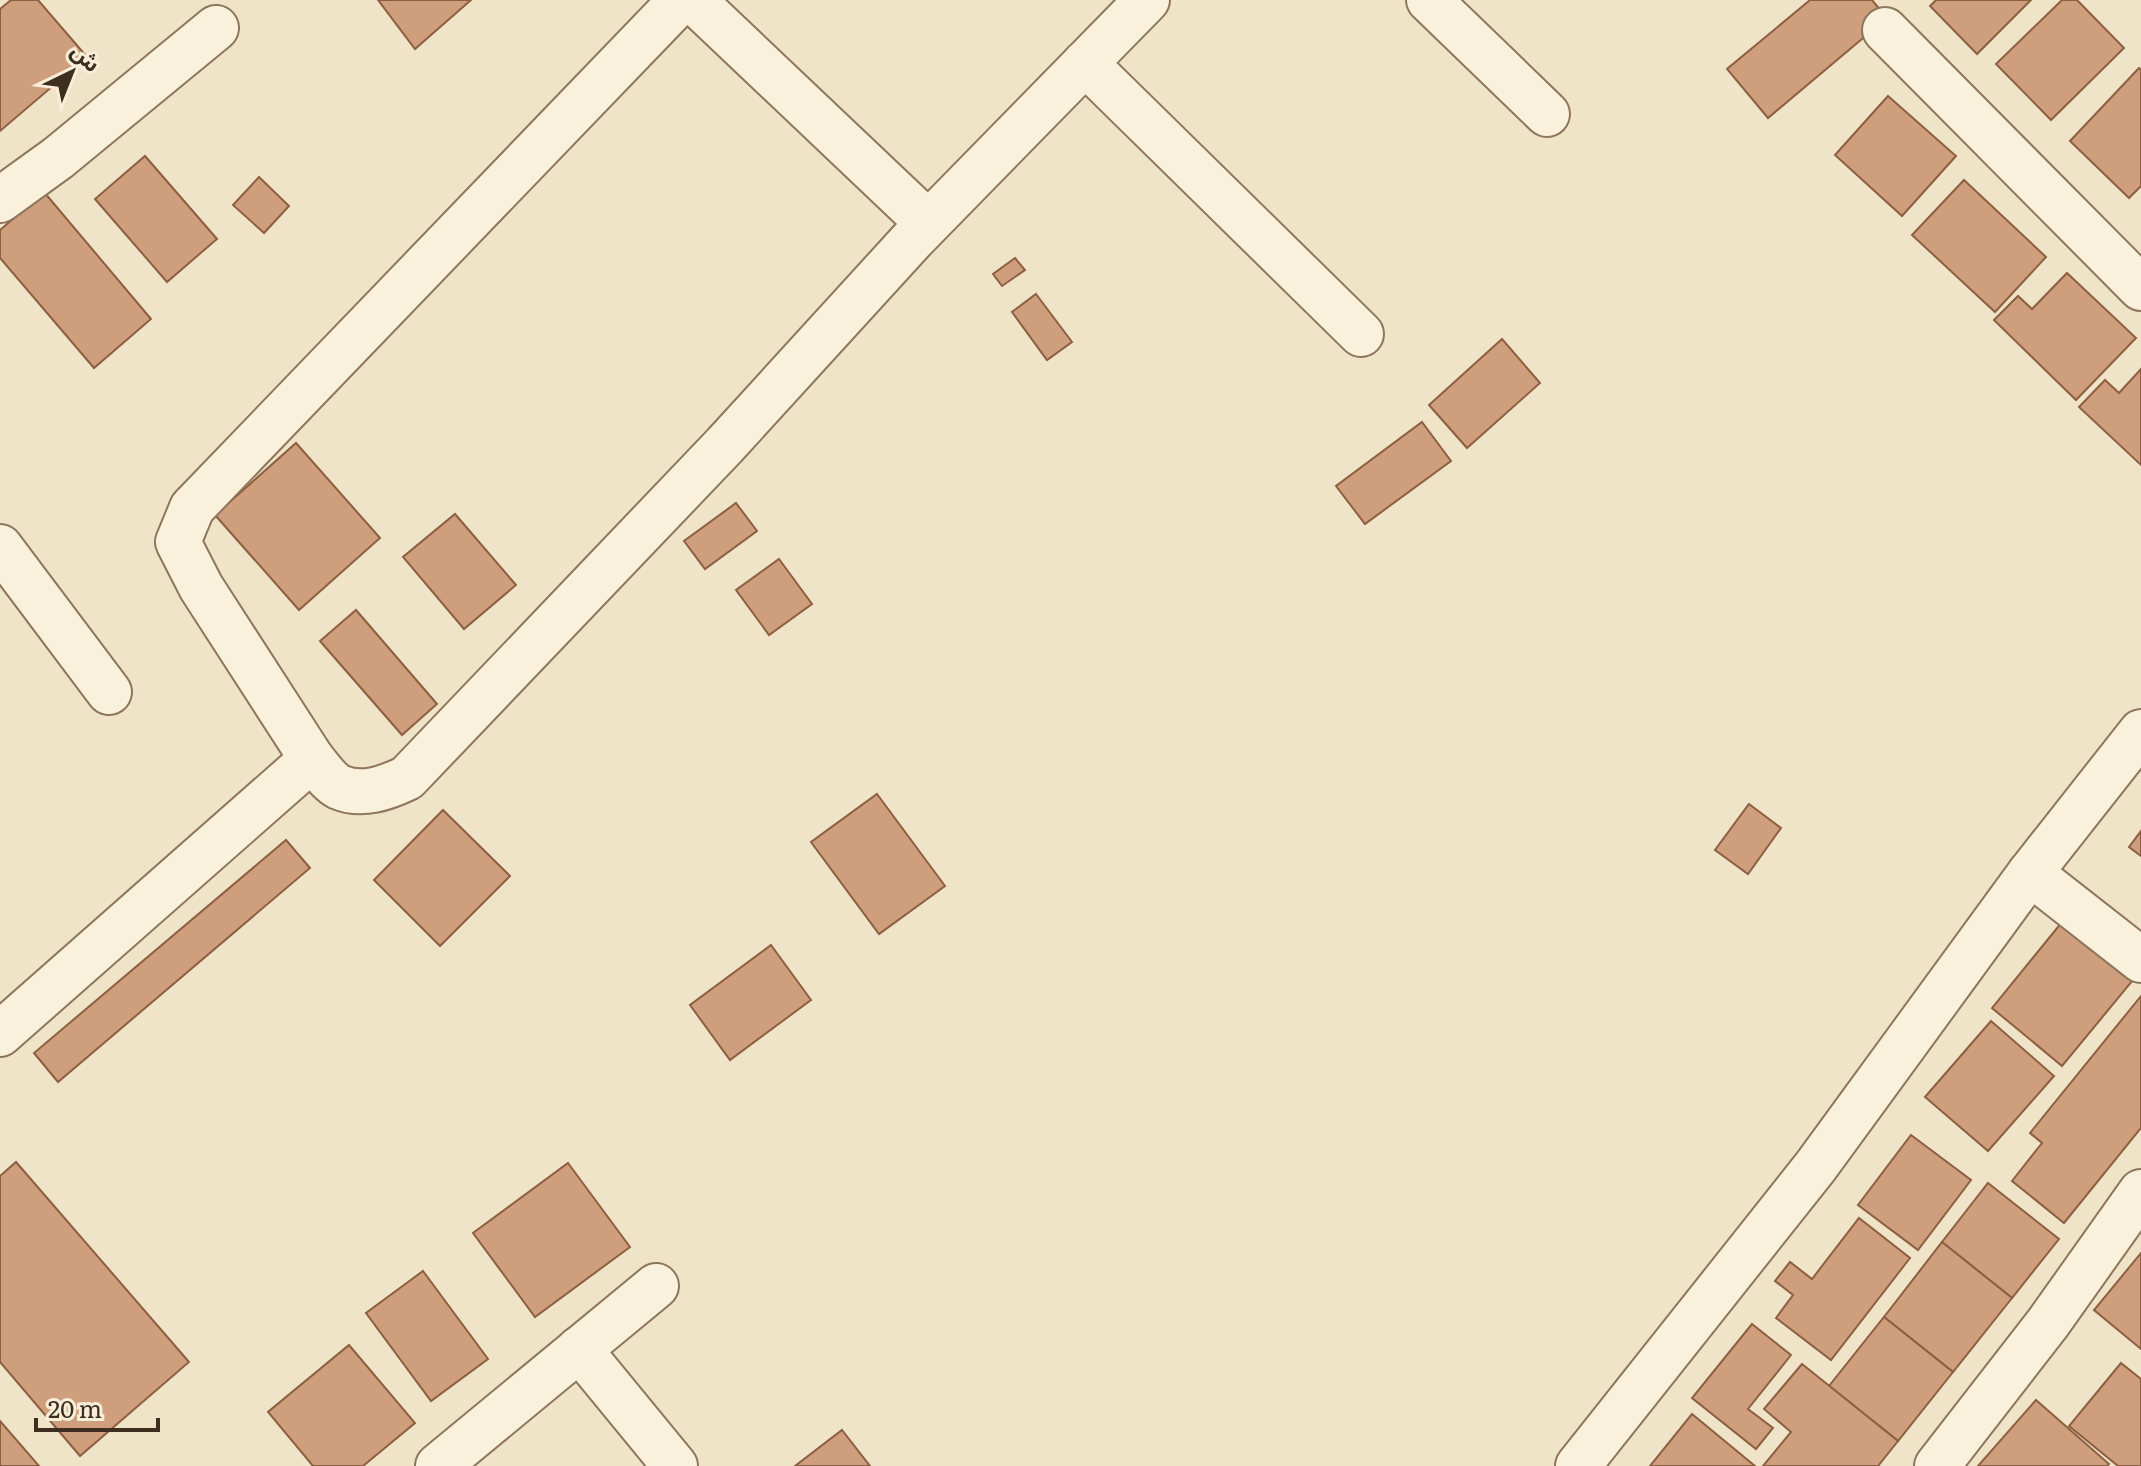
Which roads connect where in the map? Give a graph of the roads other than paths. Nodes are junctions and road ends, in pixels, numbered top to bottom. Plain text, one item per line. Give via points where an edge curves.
1 (681, 0) edge
2 (693, 0) edge
3 (1147, 0) edge
4 (1429, 0) edge
5 (216, 28) dead end
6 (1885, 30) dead end
7 (1085, 63) junction
8 (1547, 114) dead end
9 (0, 200) edge
10 (928, 223) junction
11 (2141, 288) edge
12 (1361, 334) dead end
13 (0, 547) edge
14 (109, 692) dead end
15 (2141, 732) edge
16 (312, 759) junction
17 (2030, 873) junction
18 (2141, 960) edge
19 (0, 1034) edge
20 (2141, 1192) edge
21 (656, 1286) dead end
22 (579, 1349) junction
23 (438, 1466) edge
24 (675, 1466) edge
25 (1578, 1466) edge
26 (1937, 1466) edge

1 - 16 street via 192,508 178,542 201,587
2 - 10 street
3 - 7 street
4 - 8 street
5 - 9 street
6 - 11 street
7 - 10 street
7 - 12 street
10 - 16 street via 407,778 383,789 360,791 337,786
13 - 14 street
15 - 17 street
16 - 19 street
17 - 18 street
17 - 25 street via 1816,1166
20 - 26 street
21 - 22 street
22 - 23 street
22 - 24 street

